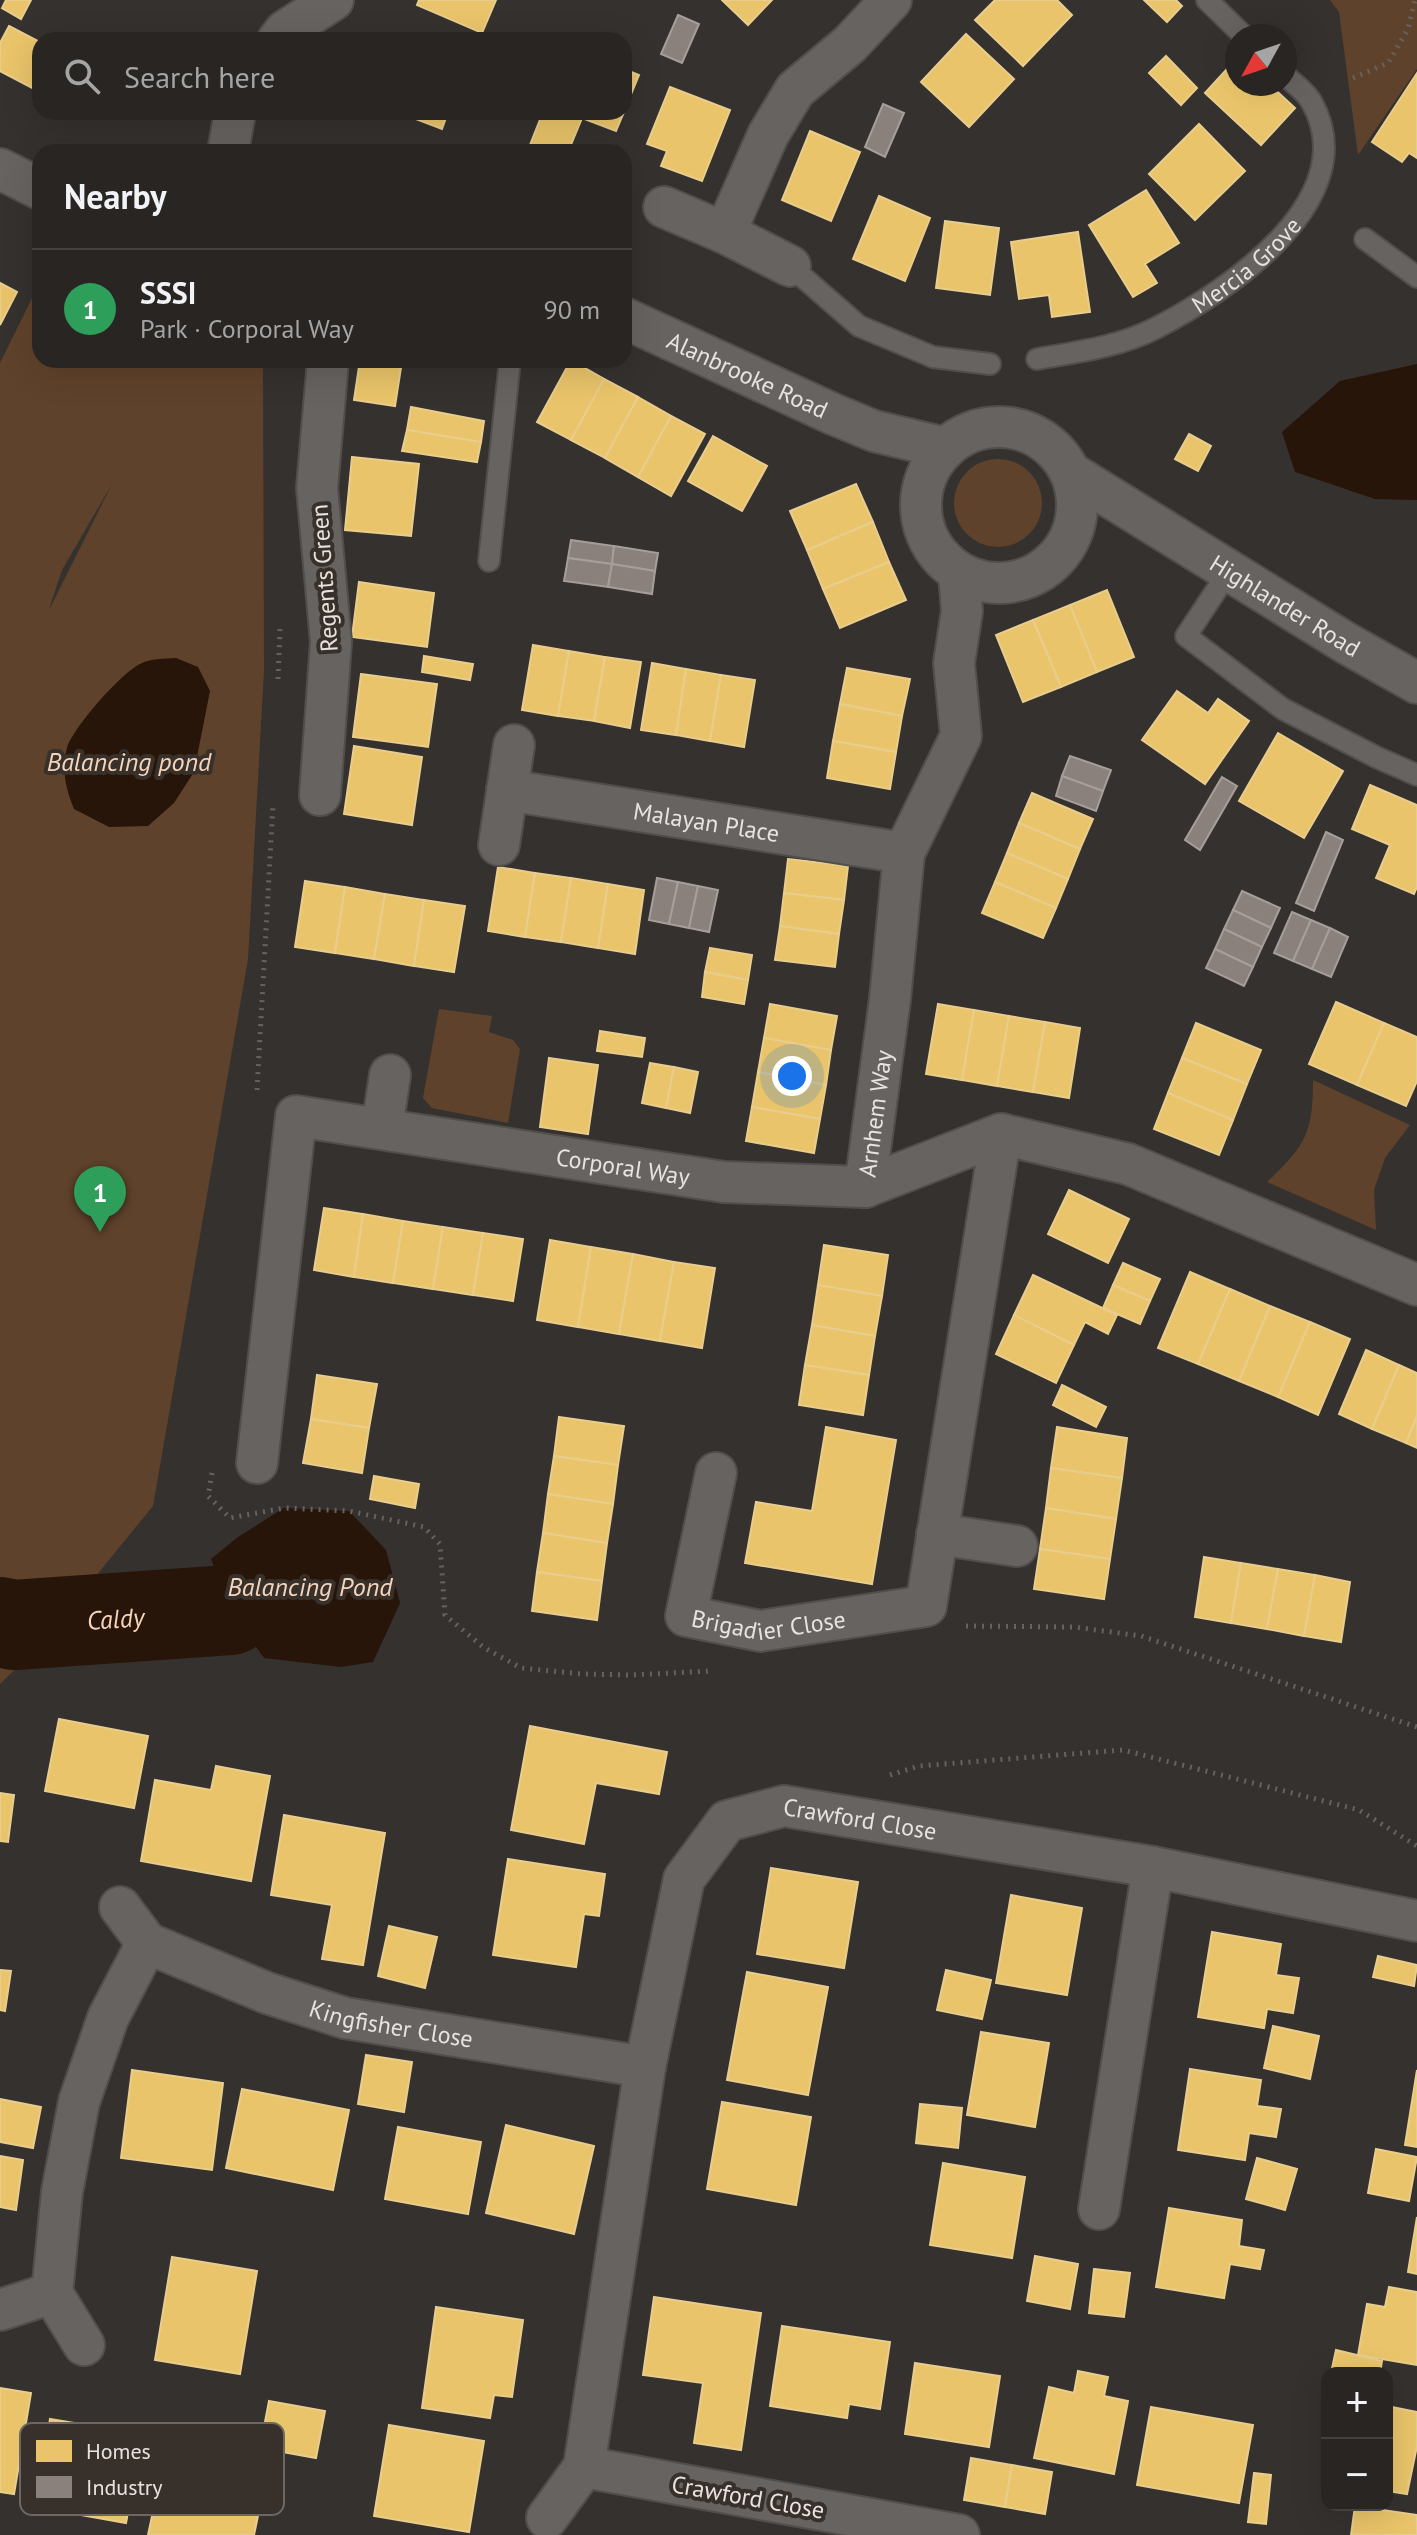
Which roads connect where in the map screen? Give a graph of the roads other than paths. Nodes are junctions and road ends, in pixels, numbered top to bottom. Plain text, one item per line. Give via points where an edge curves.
1 (333, 0) edge
2 (891, 0) edge
3 (1207, 0) edge
4 (1232, 24) edge
5 (284, 32) edge
6 (1297, 87) edge
7 (234, 120) edge
8 (229, 144) edge
9 (0, 169) edge
10 (32, 185) edge
11 (664, 207) dead end
12 (725, 233) junction
13 (1365, 239) dead end
14 (790, 266) joint
15 (1417, 277) edge
16 (632, 322) edge
17 (1037, 359) dead end
18 (990, 364) dead end
19 (327, 368) edge
20 (509, 368) edge
21 (874, 431) junction
22 (945, 448) junction
23 (1071, 473) junction
24 (922, 492) junction
25 (1077, 520) junction
26 (1156, 526) junction
27 (489, 561) dead end
28 (1229, 571) junction
29 (967, 589) junction
30 (1417, 683) edge
31 (514, 745) dead end
32 (1417, 775) edge
33 (507, 790) junction
34 (320, 795) dead end
35 (499, 845) dead end
36 (904, 853) junction
37 (390, 1075) dead end
38 (382, 1128) junction
39 (1001, 1134) junction
40 (865, 1187) junction
41 (1417, 1285) edge
42 (257, 1463) dead end
43 (716, 1473) dead end
44 (937, 1534) junction
45 (1017, 1546) dead end
46 (1153, 1867) junction
47 (120, 1907) dead end
48 (1417, 1921) edge
49 (147, 1943) junction
50 (645, 2067) junction
51 (1099, 2209) dead end
52 (52, 2293) junction
53 (0, 2310) edge
54 (84, 2345) dead end
55 (584, 2467) junction
56 (547, 2518) dead end
57 (959, 2535) edge

1 - 5 street
2 - 12 street via 850,44 795,90 768,135
3 - 4 lane
6 - 17 lane, Mercia Grove via 1310,99 1324,134 1318,183 1297,220 1237,280 1154,329 1112,345
7 - 8 street
9 - 10 street
11 - 12 street
12 - 14 street
13 - 15 lane
14 - 18 lane via 859,326 933,357
16 - 21 street, Alanbrooke Road
19 - 34 street, Regents Green via 317,488 331,642
20 - 27 lane
21 - 22 street, Alanbrooke Road
21 - 24 street, Alanbrooke Road
22 - 23 street via 990,427 1014,428 1038,437
22 - 24 street via 930,468
23 - 25 street via 1078,496
23 - 26 street, Highlander Road
24 - 29 street via 930,540
25 - 26 street, Highlander Road
25 - 29 street via 1062,552 1035,575
26 - 28 street, Highlander Road
28 - 30 street, Highlander Road
28 - 32 lane via 1186,636 1283,709
29 - 36 street, Arnhem Way via 954,663 961,736
31 - 33 street
33 - 35 street
33 - 36 street, Malayan Place
36 - 40 street, Arnhem Way
37 - 38 street
38 - 40 street, Corporal Way via 724,1182
38 - 42 street, Corporal Way via 296,1116
39 - 40 street, Arnhem Way
39 - 41 street via 1128,1164
39 - 44 street, Brigadier Close
43 - 44 street, Brigadier Close via 686,1616 760,1631 926,1606
44 - 45 street
46 - 48 street, Crawford Close
46 - 50 street, Crawford Close via 784,1806 727,1821 684,1879
46 - 51 street
47 - 49 street
49 - 50 street, Kingfisher Close via 267,1993 345,2018
49 - 52 street via 108,2018 79,2102 62,2192
50 - 55 street, Crawford Close
52 - 53 street
52 - 54 street
55 - 56 street, Crawford Close
55 - 57 street, Crawford Close

